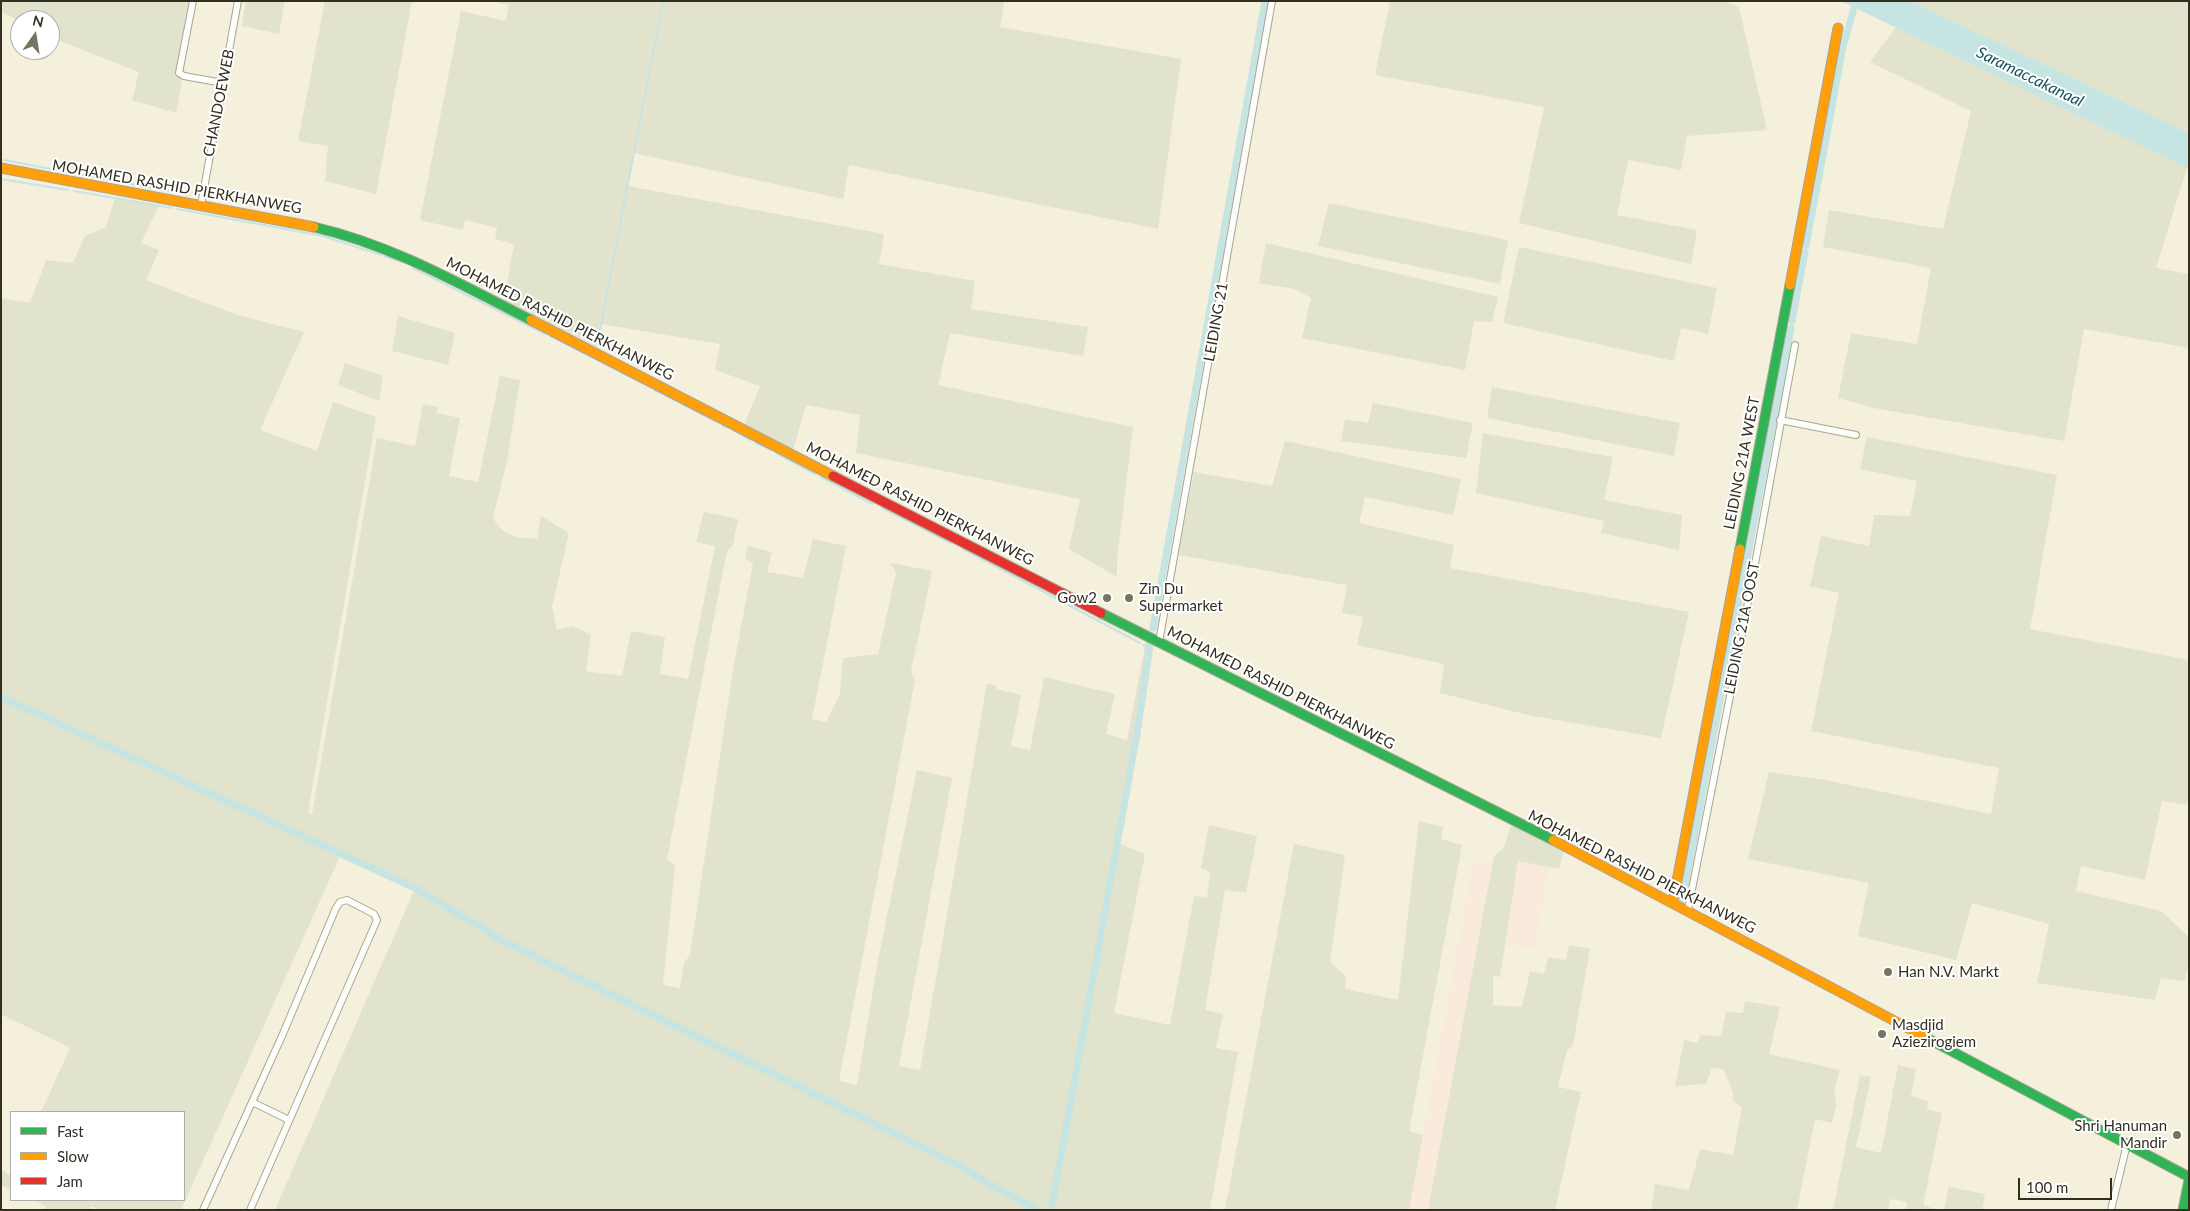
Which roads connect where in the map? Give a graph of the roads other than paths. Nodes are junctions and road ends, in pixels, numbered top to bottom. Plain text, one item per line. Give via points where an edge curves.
1 (193, 1) edge
2 (238, 1) edge
3 (1272, 1) edge
4 (1838, 28) dead end
5 (223, 83) junction
6 (1, 168) edge
7 (201, 205) junction
8 (1795, 345) dead end
9 (1780, 420) junction
10 (1856, 435) dead end
11 (1159, 642) junction
12 (1673, 902) junction
13 (1688, 910) junction
14 (252, 1102) junction
15 (289, 1120) junction
16 (2127, 1144) junction
17 (2189, 1178) edge
18 (203, 1210) edge
19 (250, 1210) edge
20 (2111, 1210) edge
21 (2182, 1210) edge

1 - 5 street via 180,73
2 - 5 street, CHANDOEWEB
3 - 11 street, LEIDING 21
4 - 12 street, LEIDING 21A WEST
5 - 7 street, CHANDOEWEB
6 - 7 street, MOHAMED RASHID PIERKHANWEG
7 - 11 street, MOHAMED RASHID PIERKHANWEG via 345,234 409,258
8 - 9 street, LEIDING 21A OOST
9 - 10 street
9 - 13 street, LEIDING 21A OOST
11 - 12 street, MOHAMED RASHID PIERKHANWEG
12 - 13 street, MOHAMED RASHID PIERKHANWEG
13 - 16 street, MOHAMED RASHID PIERKHANWEG
14 - 15 street
14 - 15 street via 336,908 347,900 374,914 377,920
14 - 18 street
15 - 19 street
16 - 17 street, MOHAMED RASHID PIERKHANWEG
16 - 20 street
17 - 21 street

